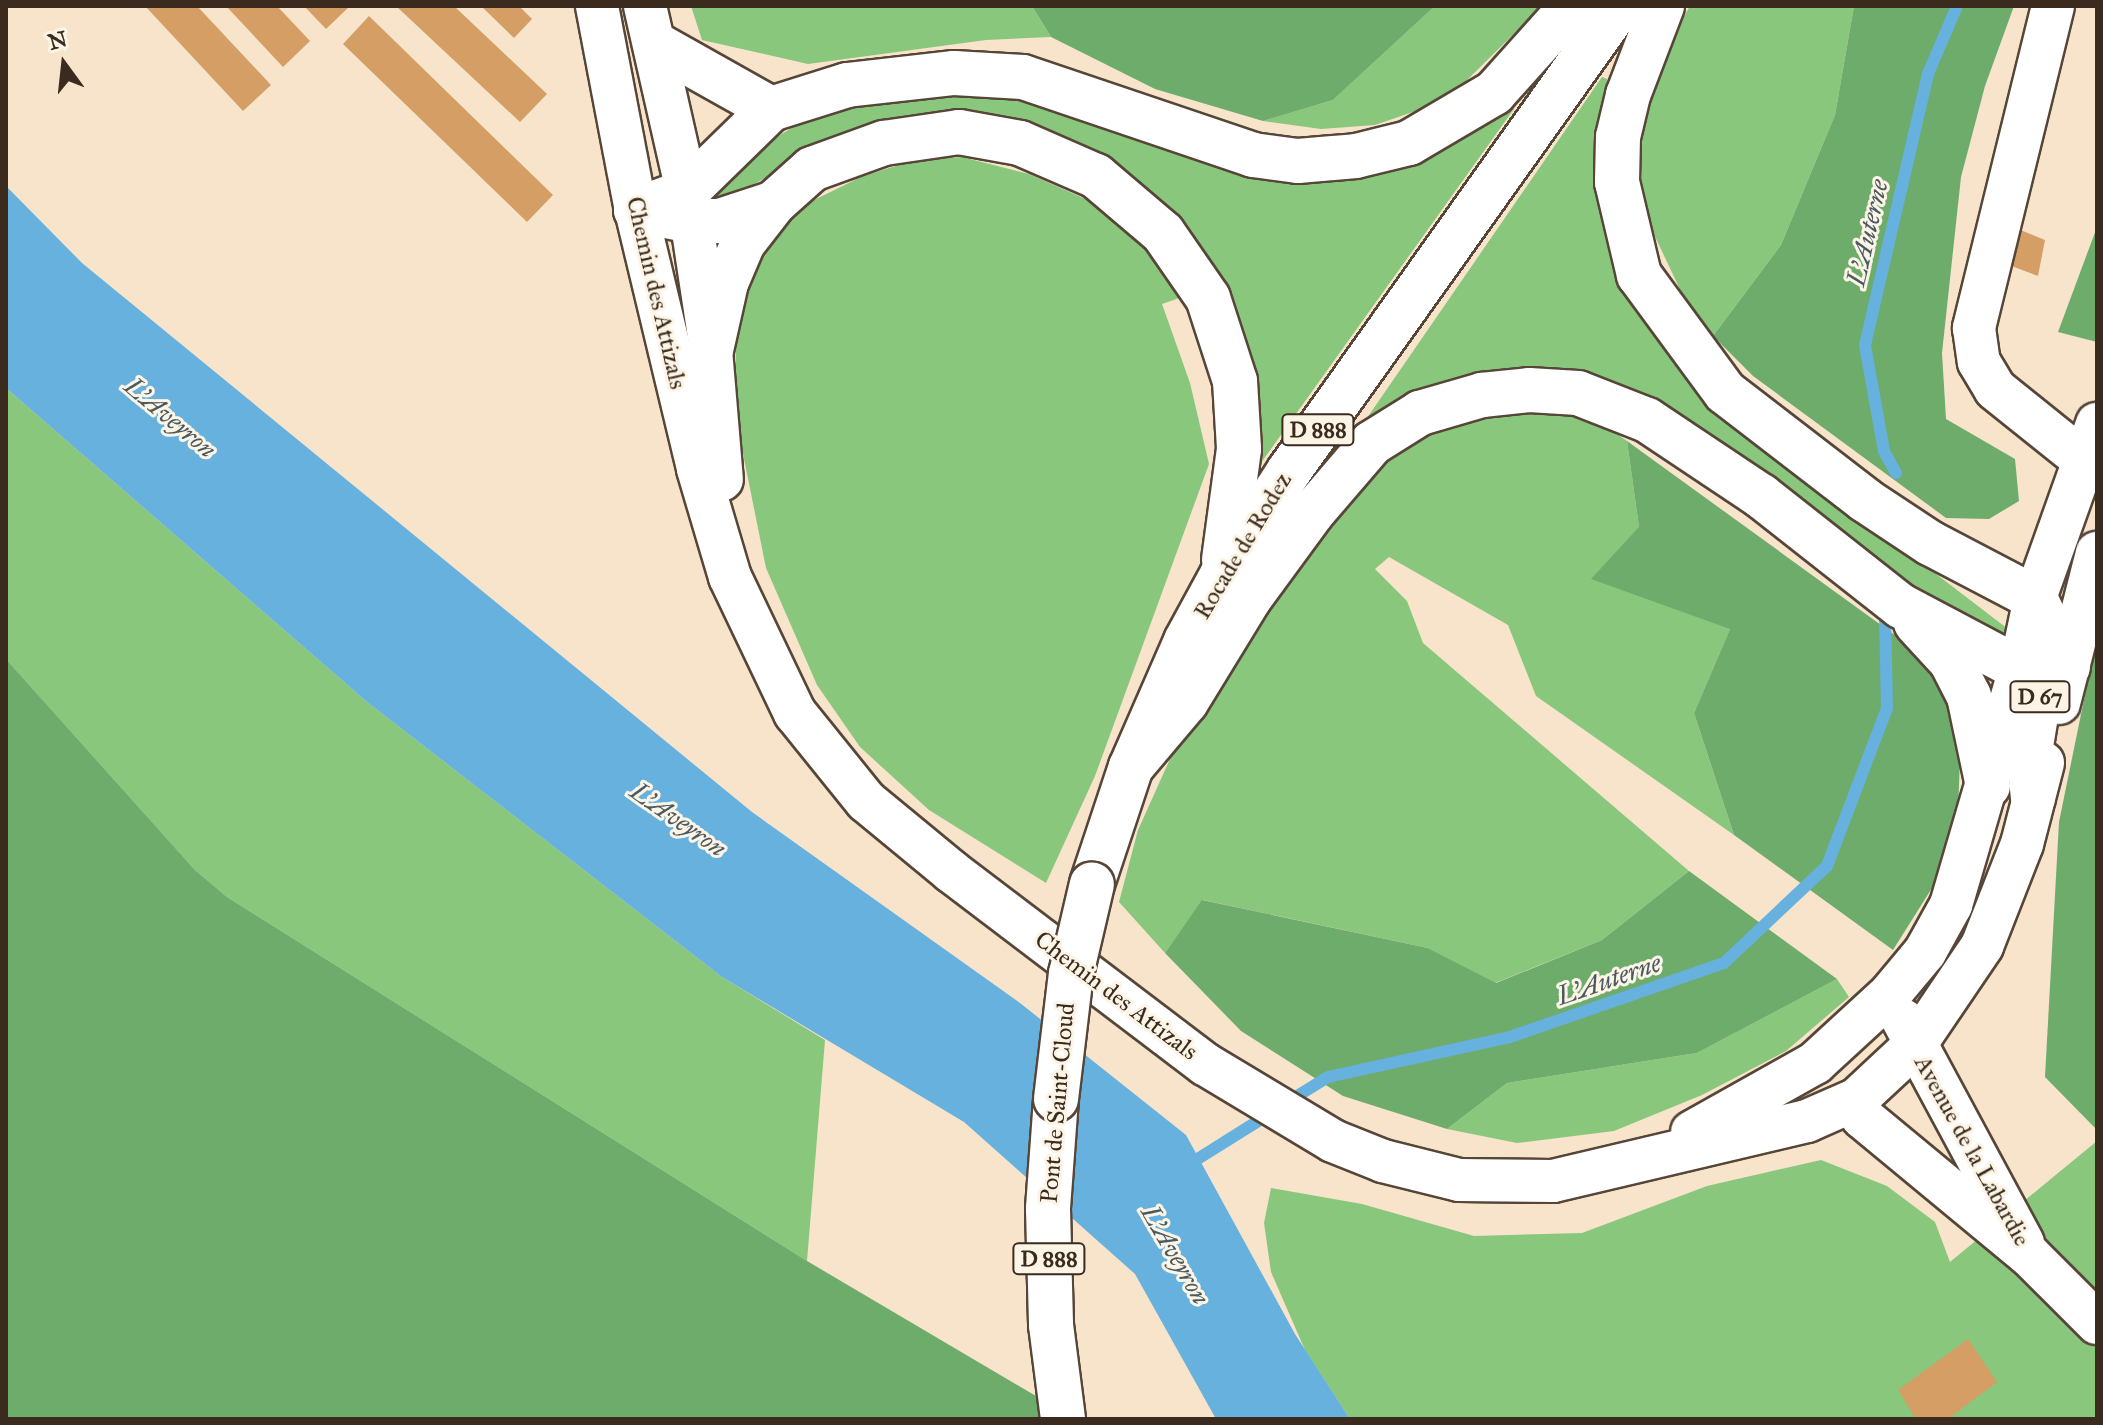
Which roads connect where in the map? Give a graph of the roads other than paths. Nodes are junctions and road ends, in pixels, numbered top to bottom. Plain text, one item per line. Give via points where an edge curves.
1 (597, 6) edge
2 (1572, 6) edge
3 (1620, 6) edge
4 (1662, 6) edge
5 (2053, 6) edge
6 (651, 25) edge
7 (771, 109) junction
8 (774, 203) junction
9 (689, 206) junction
10 (636, 210) junction
11 (711, 350) junction
12 (2089, 441) edge
13 (2097, 553) edge
14 (1222, 575) junction
15 (730, 577) junction
16 (2035, 598) junction
17 (1901, 606) junction
18 (2044, 668) junction
19 (1131, 767) junction
20 (1988, 786) junction
21 (2033, 798) joint
22 (1092, 884) joint
23 (1890, 994) junction
24 (1915, 1045) junction
25 (1857, 1099) junction
26 (1644, 1158) junction
27 (2030, 1256) junction
28 (2092, 1310) edge
29 (1063, 1419) edge

1 - 10 street, Chemin des Attizals / D 67
2 - 7 main road via 1494,93 1409,143 1356,156 1298,161 1253,155 1023,77 954,73 847,85
3 - 14 main road, Rocade de Rodez / D 888 via 1289,471
4 - 16 main road via 1618,137 1617,182 1639,275 1647,288 1725,392 1865,500 1930,543
5 - 12 street via 1974,328 1979,362 1995,389
6 - 7 main road
6 - 9 street, Chemin des Attizals / D 67
7 - 9 main road
8 - 9 main road via 720,221
8 - 11 main road via 743,243 726,283
8 - 14 main road via 812,169 884,143 959,132 1020,143 1096,176 1163,233 1208,298 1235,381 1239,449
9 - 10 main road
9 - 11 street, Chemin des Attizals / D 67
10 - 15 street, Chemin des Attizals / D 67 via 698,469
11 - 15 street, Chemin des Attizals / D 67
12 - 16 street
13 - 18 street, D 67
14 - 19 main road, Rocade de Rodez / D 888 via 1186,641
15 - 26 street, Chemin des Attizals / D 67 via 795,713 866,801 1205,1064 1285,1114 1383,1161 1459,1180 1553,1181
16 - 18 main road, D 67 via 2050,629
17 - 18 main road
17 - 19 main road via 1761,496 1647,420 1578,393 1529,390 1482,395 1420,413 1372,443 1312,513 1249,599 1186,702
17 - 20 main road via 1951,661 1969,696
18 - 20 street, D 67
18 - 21 main road, D 67 via 2029,758
19 - 22 main road, Rocade de Rodez / D 888
20 - 23 street, D 67 via 1951,905 1925,952
21 - 24 street, D 67 via 2022,844 1982,946
22 - 29 main road, Pont de Saint-Cloud / D 888, bridge via 1071,974 1048,1209 1051,1325
23 - 24 street
23 - 25 street
23 - 26 street, Chemin des Attizals / D 67 via 1815,1063
24 - 25 street, Chemin des Attizals
24 - 27 street, Avenue de la Labardie
25 - 26 street, Chemin des Attizals via 1807,1121
25 - 27 street, Avenue de la Labardie via 1862,1117
27 - 28 street, Avenue de la Labardie

